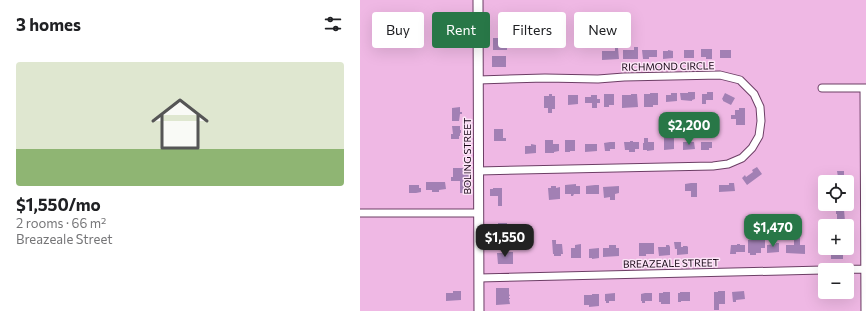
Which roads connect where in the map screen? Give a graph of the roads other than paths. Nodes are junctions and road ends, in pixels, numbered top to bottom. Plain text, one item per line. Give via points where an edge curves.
1 (478, 0) edge
2 (478, 80) junction
3 (822, 88) dead end
4 (865, 88) edge
5 (478, 171) junction
6 (360, 213) edge
7 (478, 213) junction
8 (864, 269) junction
9 (479, 278) junction
10 (479, 311) edge
11 (865, 311) edge

1 - 2 street, BOLING STREET
2 - 5 street, BOLING STREET
2 - 5 street, RICHMOND CIRCLE via 720,75 740,80 754,94 760,107 761,120 759,136 752,148 742,158 728,164
3 - 4 street
4 - 8 street
5 - 7 street, BOLING STREET
6 - 7 street
7 - 9 street, BOLING STREET
8 - 9 street, BREAZEALE STREET
8 - 11 street
9 - 10 street, BOLING STREET

